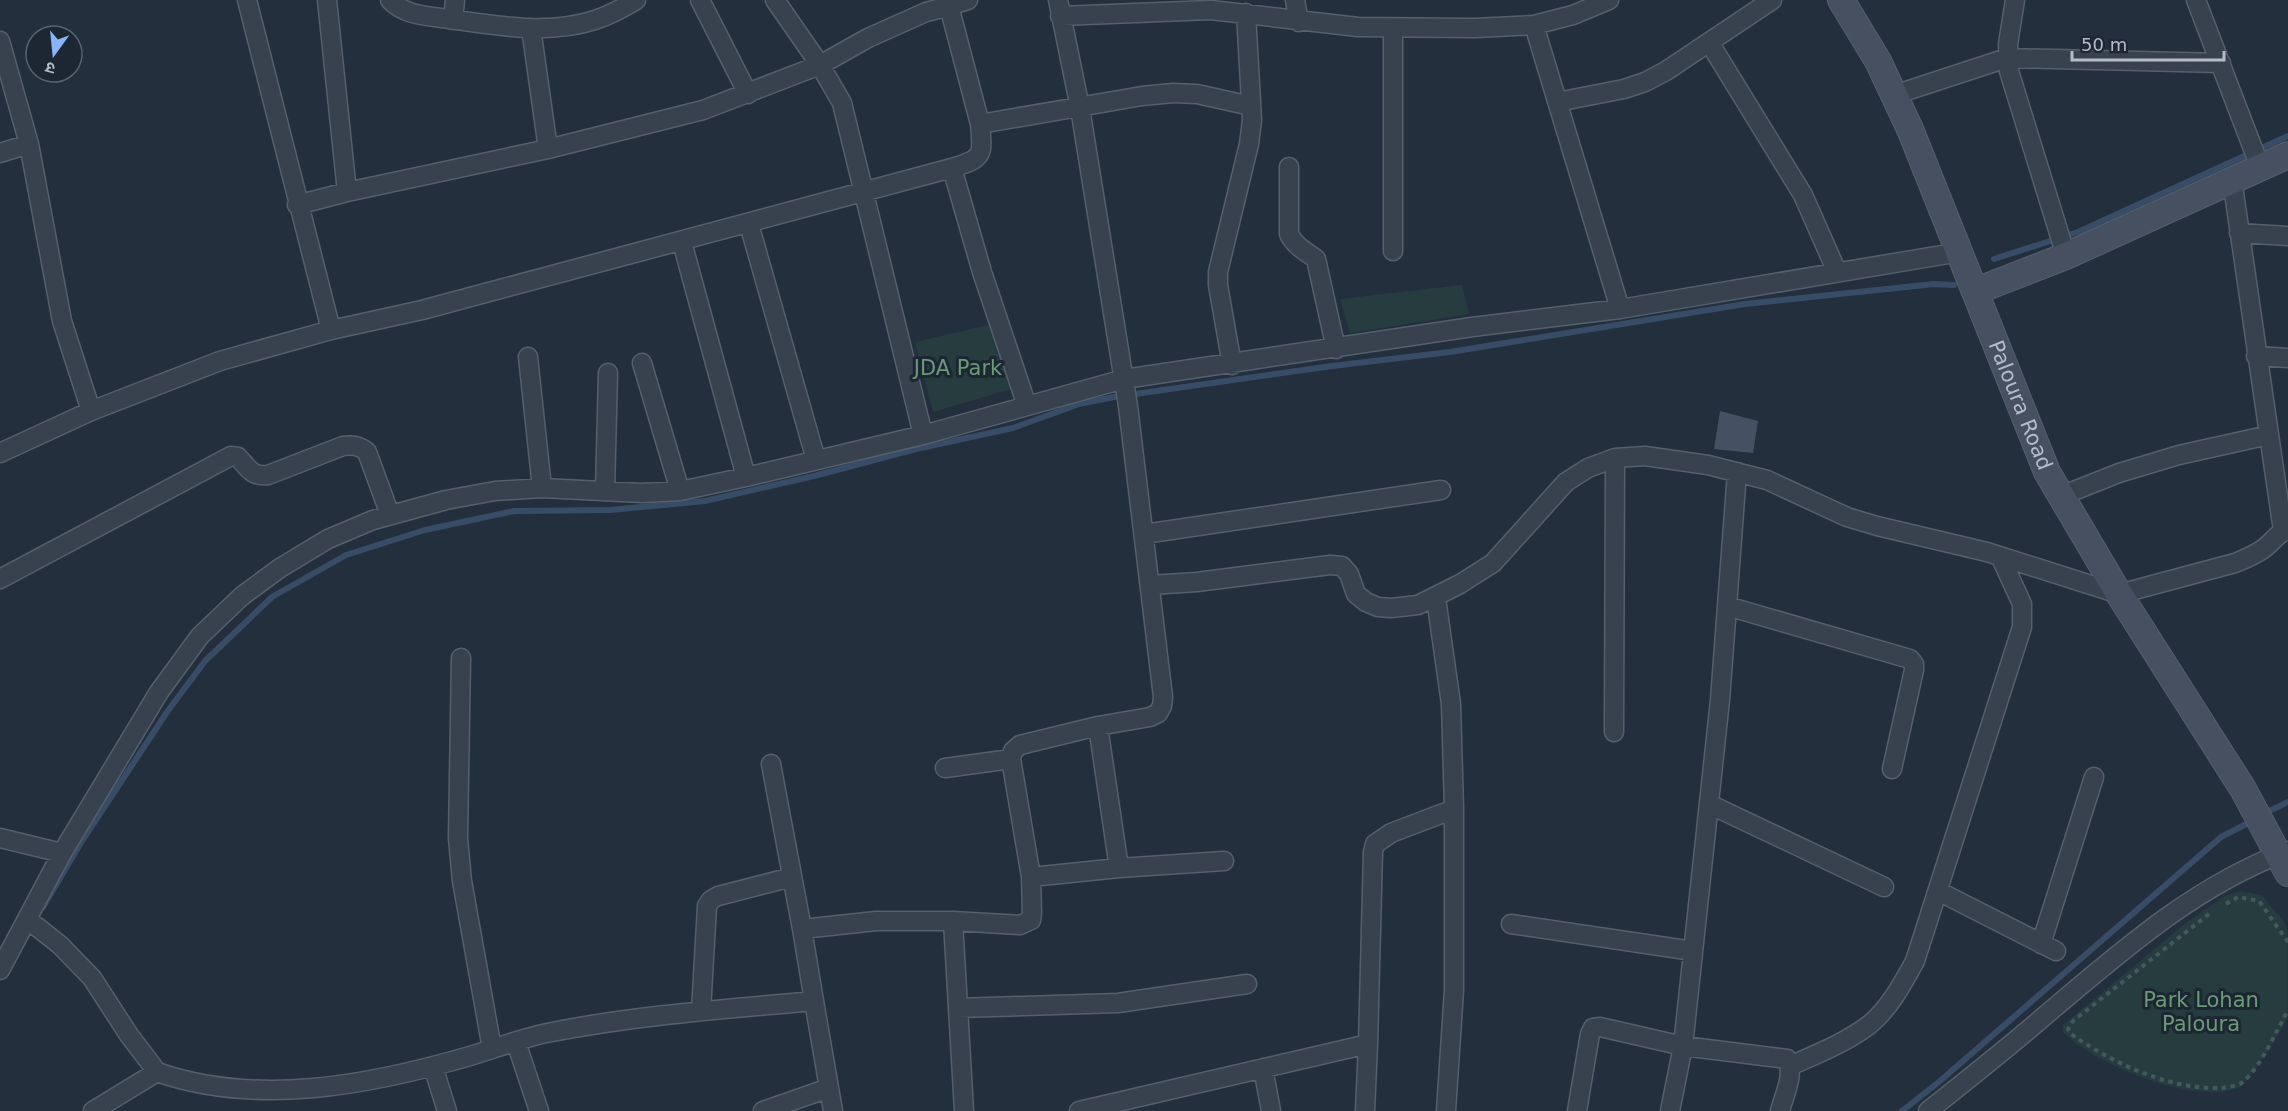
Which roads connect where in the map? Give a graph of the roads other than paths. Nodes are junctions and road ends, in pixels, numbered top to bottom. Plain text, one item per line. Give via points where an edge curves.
1 (247, 0) edge
2 (327, 0) edge
3 (390, 0) edge
4 (455, 0) edge
5 (636, 0) edge
6 (700, 0) edge
7 (775, 0) edge
8 (968, 0) edge
9 (1295, 0) edge
10 (1609, 0) edge
11 (1772, 0) edge
12 (1841, 0) edge
13 (2015, 0) edge
14 (2196, 0) edge
15 (949, 6) junction
16 (1059, 8) edge
17 (1246, 13) junction
18 (453, 20) junction
19 (1299, 22) junction
20 (1534, 25) junction
21 (531, 28) junction
22 (1393, 28) junction
23 (0, 41) edge
24 (1709, 42) junction
25 (2007, 58) junction
26 (2221, 63) junction
27 (820, 65) junction
28 (748, 94) junction
29 (1894, 95) junction
30 (1557, 102) junction
31 (1251, 106) junction
32 (1080, 108) junction
33 (980, 124) junction
34 (29, 144) junction
35 (548, 149) junction
36 (0, 153) edge
37 (2288, 155) edge
38 (2259, 162) junction
39 (1289, 167) dead end
40 (952, 168) junction
41 (2232, 179) junction
42 (347, 192) junction
43 (863, 192) junction
44 (297, 205) junction
45 (749, 224) junction
46 (2239, 233) junction
47 (2288, 236) edge
48 (682, 242) junction
49 (1394, 251) dead end
50 (2065, 251) junction
51 (1960, 252) junction
52 (1837, 272) junction
53 (1976, 291) junction
54 (1620, 309) junction
55 (331, 330) junction
56 (1336, 348) junction
57 (2256, 356) junction
58 (528, 357) dead end
59 (2288, 358) edge
60 (642, 363) dead end
61 (1232, 364) junction
62 (608, 373) dead end
63 (1124, 382) junction
64 (1027, 406) junction
65 (91, 411) junction
66 (923, 435) junction
67 (2269, 435) junction
68 (0, 453) edge
69 (1615, 458) junction
70 (816, 460) junction
71 (1737, 472) junction
72 (746, 477) junction
73 (542, 488) junction
74 (1441, 490) dead end
75 (605, 491) junction
76 (680, 491) junction
77 (2061, 496) junction
78 (390, 515) junction
79 (2285, 531) edge
80 (1144, 534) junction
81 (2000, 556) junction
82 (0, 579) edge
83 (1150, 585) junction
84 (2119, 594) junction
85 (1436, 598) junction
86 (1727, 606) junction
87 (461, 658) dead end
88 (1098, 726) junction
89 (1614, 732) dead end
90 (1011, 759) junction
91 (771, 764) dead end
92 (945, 768) dead end
93 (1892, 769) dead end
94 (2094, 777) dead end
95 (1709, 804) junction
96 (1454, 809) junction
97 (0, 838) edge
98 (62, 853) junction
99 (2285, 859) edge
100 (1224, 861) dead end
101 (1119, 868) junction
102 (792, 877) junction
103 (1031, 877) junction
104 (1884, 887) dead end
105 (1938, 891) junction
106 (27, 920) junction
107 (953, 921) junction
108 (1511, 924) dead end
109 (802, 928) junction
110 (1693, 951) junction
111 (0, 970) edge
112 (1247, 984) dead end
113 (814, 1002) junction
114 (958, 1008) junction
115 (701, 1011) junction
116 (516, 1042) junction
117 (1368, 1044) junction
118 (1683, 1046) junction
119 (492, 1049) junction
120 (433, 1066) junction
121 (1790, 1066) junction
122 (1263, 1068) junction
123 (157, 1072) junction
124 (829, 1088) junction
125 (1155, 1103) edge
126 (1448, 1110) edge
127 (93, 1111) edge
128 (447, 1111) edge
129 (539, 1111) edge
130 (763, 1111) edge
131 (833, 1111) edge
132 (964, 1111) edge
133 (1081, 1111) edge
134 (1271, 1111) edge
135 (1365, 1111) edge
136 (1577, 1111) edge
137 (1670, 1111) edge
138 (1780, 1111) edge
139 (1928, 1111) edge

1 - 44 street
2 - 42 street
3 - 18 street via 397,8 412,13
4 - 18 street
5 - 21 street via 594,21
6 - 28 street
7 - 27 street
8 - 15 street
9 - 19 street
10 - 20 street
11 - 24 street
12 - 29 main road, Paloura Road
13 - 25 street
14 - 26 street
15 - 27 street via 868,38
15 - 33 street
16 - 17 street
16 - 32 street
17 - 19 street
17 - 31 street
18 - 21 street
19 - 22 street
20 - 22 street
20 - 30 street
21 - 35 street
22 - 49 street
23 - 34 street
24 - 30 street via 1645,81
24 - 52 street via 1803,195
25 - 26 street
25 - 29 street
25 - 50 street
26 - 38 street
27 - 28 street
27 - 43 street via 842,103
28 - 35 street via 672,119
29 - 51 main road, Paloura Road
30 - 54 street
31 - 32 street via 1173,93
31 - 61 street via 1249,144 1218,272
32 - 33 street
32 - 63 street
33 - 40 street via 982,151 977,159
34 - 36 street
34 - 65 street via 62,321
35 - 42 street
37 - 38 main road
38 - 41 main road
39 - 56 street via 1289,234 1299,248 1316,259
40 - 43 street
40 - 64 street
41 - 46 street
41 - 50 main road
42 - 44 street
43 - 45 street
43 - 66 street
44 - 55 street
45 - 48 street
45 - 70 street
46 - 47 street
46 - 57 street
48 - 55 street
48 - 72 street
50 - 53 main road
51 - 52 street
51 - 53 main road, Paloura Road
52 - 54 street
53 - 77 main road, Paloura Road via 2037,449
54 - 56 street
55 - 65 street via 220,361
56 - 61 street
57 - 59 street
57 - 67 street
58 - 73 street
60 - 76 street
61 - 63 street
62 - 75 street
63 - 64 street
63 - 80 street
64 - 66 street
65 - 68 street
66 - 70 street
67 - 77 street via 2179,455
67 - 79 street
69 - 71 street via 1673,458
69 - 85 street via 1566,482 1493,563
69 - 89 street
70 - 72 street
71 - 81 street via 1767,480 1847,517
71 - 86 street
72 - 76 street
73 - 75 street
73 - 78 street via 495,490
74 - 80 street
75 - 76 street
77 - 84 main road, Paloura Road
78 - 82 street via 367,452 356,445 258,476 238,457 231,456
78 - 98 street via 328,539 280,568 242,596 200,636 159,692
79 - 84 street via 2266,547 2235,563
80 - 83 street
81 - 84 street
81 - 105 street via 2022,604 2022,627
83 - 85 street via 1330,565 1342,566 1356,594 1378,607 1418,604
83 - 88 street via 1162,706 1150,717
84 - 99 main road, Paloura Road
85 - 96 street via 1451,704
86 - 93 street via 1910,659 1914,670
86 - 95 street
87 - 119 street via 458,838
88 - 90 street via 1020,745
88 - 101 street
90 - 92 street
90 - 103 street
91 - 102 street
94 - 105 street via 2049,947
95 - 104 street
95 - 110 street
96 - 117 street via 1391,833 1375,844
96 - 126 street via 1454,990
97 - 98 street
98 - 106 street
99 - 139 street via 2216,886 2136,938
100 - 101 street
101 - 103 street
102 - 109 street
102 - 115 street via 711,900 707,906
103 - 107 street via 1032,913 1026,924
105 - 121 street via 1915,961 1887,1005 1870,1024 1837,1045
106 - 111 street
106 - 123 street via 92,978
107 - 109 street via 876,921
107 - 114 street
108 - 110 street
109 - 113 street
110 - 118 street
112 - 114 street via 1118,1004
113 - 115 street
113 - 124 street
114 - 132 street
115 - 116 street via 549,1032
116 - 119 street
116 - 129 street
117 - 122 street
117 - 135 street
118 - 121 street via 1787,1059
118 - 136 street via 1593,1028
118 - 137 street
119 - 120 street
120 - 123 street via 376,1079 272,1090 210,1087
120 - 128 street
121 - 138 street
122 - 125 street
122 - 134 street
123 - 127 street
124 - 130 street
124 - 131 street
125 - 133 street

